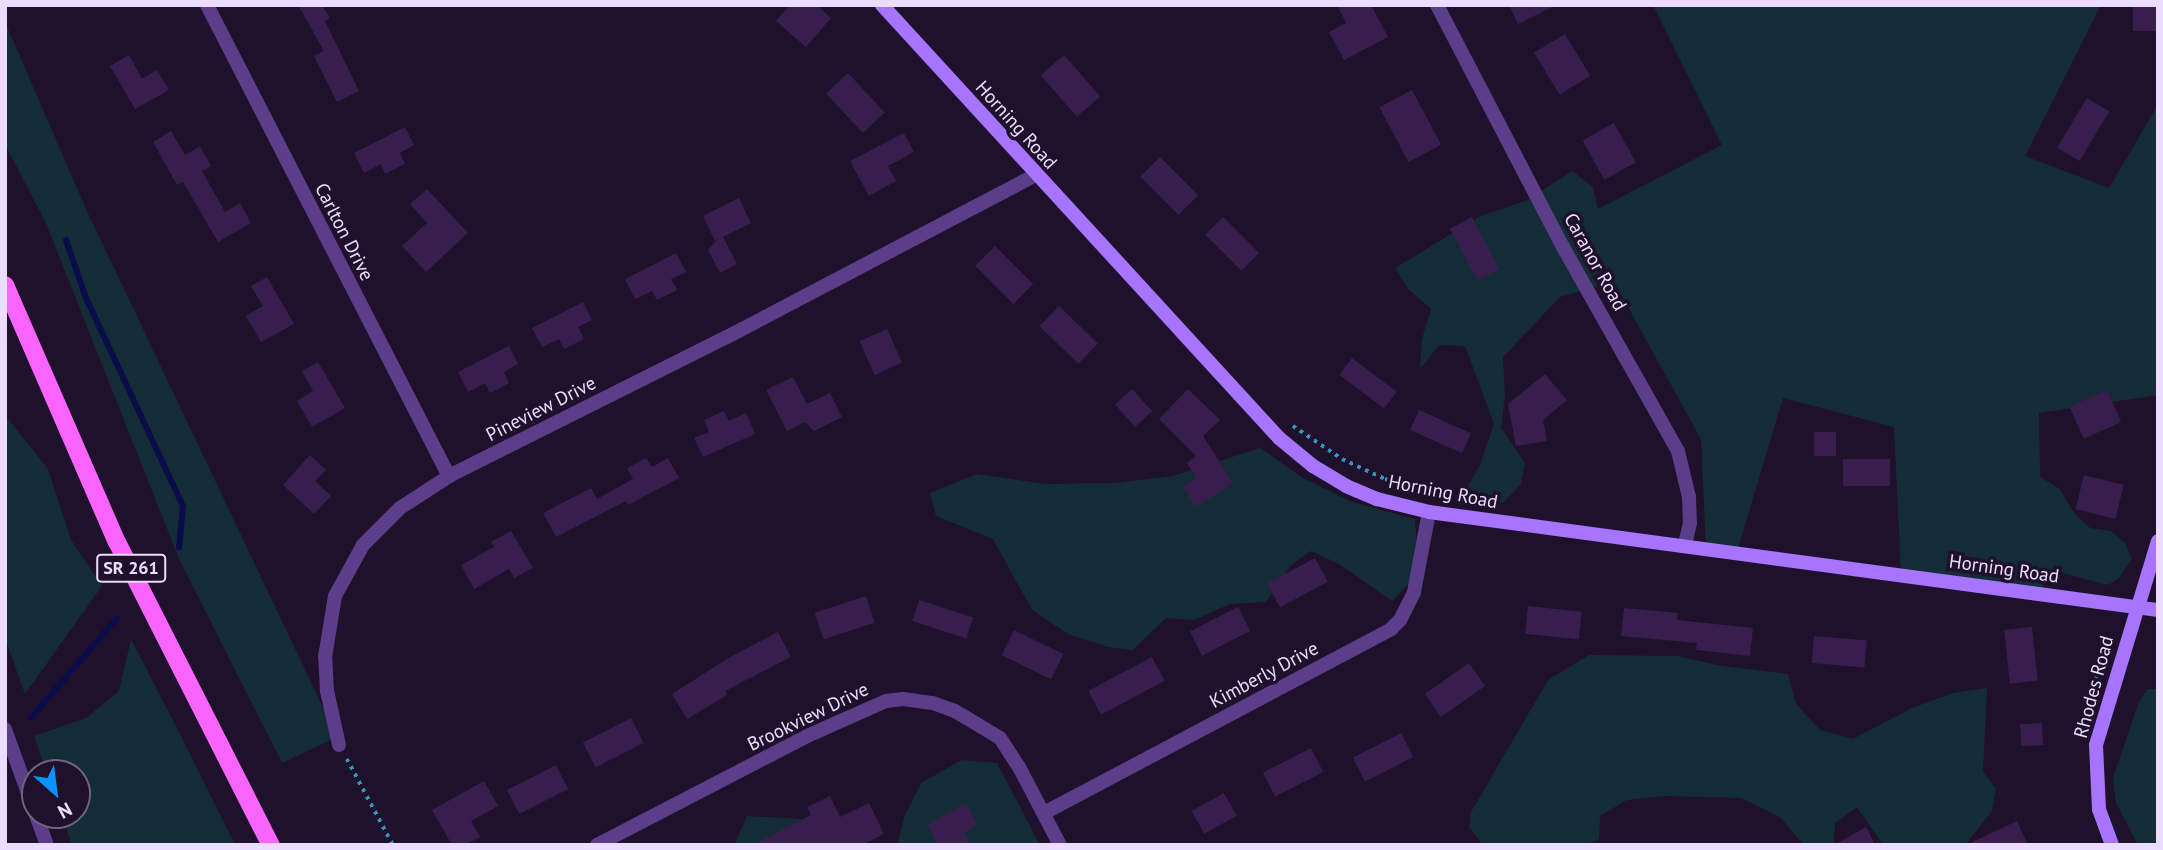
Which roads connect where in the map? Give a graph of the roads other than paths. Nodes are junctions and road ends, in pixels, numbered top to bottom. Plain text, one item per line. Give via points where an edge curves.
1 (206, 5) edge
2 (882, 5) edge
3 (1437, 5) edge
4 (1035, 175) junction
5 (5, 285) edge
6 (449, 477) junction
7 (1429, 512) junction
8 (2158, 541) edge
9 (1685, 545) junction
10 (2137, 607) junction
11 (2158, 610) edge
12 (5, 729) edge
13 (339, 745) road end
14 (21, 774) edge
15 (1044, 813) junction
16 (271, 845) edge
17 (597, 845) edge
18 (1060, 845) edge
19 (2112, 845) edge

1 - 6 street, Carlton Drive
2 - 4 street, Horning Road
3 - 9 street, Caranor Road via 1563,247 1678,451 1689,497
4 - 6 street, Pineview Drive
4 - 7 street, Horning Road via 1279,438 1346,486
5 - 16 main road, SR 261 via 117,542
6 - 13 street, Pineview Drive via 381,526 363,545 335,596 324,657
7 - 9 street, Horning Road
7 - 15 street, Kimberly Drive via 1414,592 1391,629
8 - 10 street, Rhodes Road
9 - 10 street, Horning Road
10 - 11 street, Horning Road
10 - 19 street, Rhodes Road via 2096,745 2099,809
12 - 14 street
15 - 17 street, Brookview Drive via 1000,738 956,711 903,699 886,701 831,724
15 - 18 street, Brookview Drive

